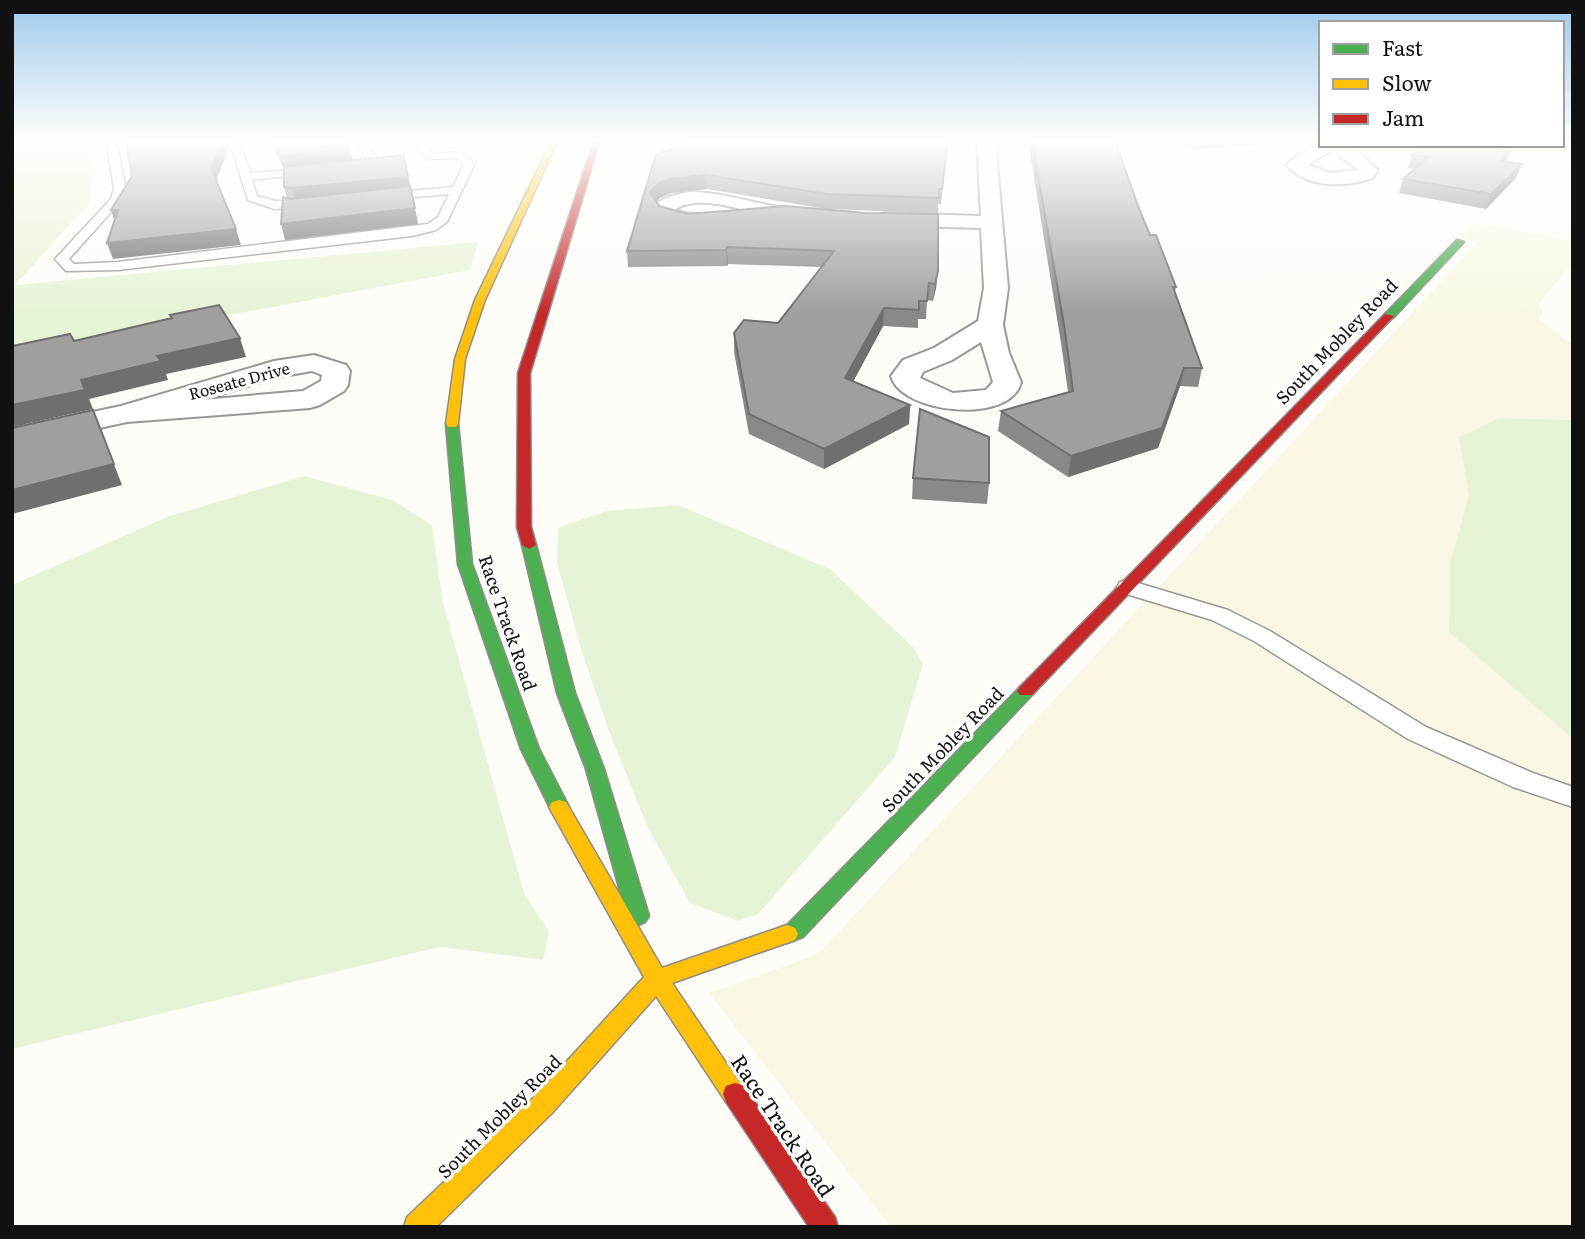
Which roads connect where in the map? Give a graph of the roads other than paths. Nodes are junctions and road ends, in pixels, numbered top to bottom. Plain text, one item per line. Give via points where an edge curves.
1 (117, 198) edge
2 (252, 198) edge
3 (452, 198) edge
4 (532, 198) edge
5 (577, 198) edge
6 (989, 198) edge
7 (322, 204) edge
8 (782, 214) edge
9 (837, 217) edge
10 (864, 218) edge
11 (990, 222) junction
12 (1460, 242) dead end
13 (990, 325) dead end
14 (127, 413) junction
15 (12, 438) edge
16 (1128, 586) junction
17 (1573, 797) edge
18 (657, 979) junction
19 (418, 1227) edge
20 (825, 1227) edge

1 - 3 lane via 62,259 71,268 412,232 432,228 443,219
2 - 7 lane via 285,206
4 - 18 main road, Race Track Road via 511,250 480,300 460,359 451,417 465,564 530,749
5 - 18 main road, Race Track Road via 557,248 524,373 524,527 566,693 595,769
6 - 11 street
8 - 9 street
10 - 11 street
11 - 13 street via 996,288
12 - 16 main road, South Mobley Road
14 - 14 street, Roseate Drive via 310,399 334,385 336,371 314,363 274,369
14 - 15 street, Roseate Drive
16 - 17 lane via 1220,615 1262,636 1417,733
16 - 18 main road, South Mobley Road via 795,931
18 - 19 main road, South Mobley Road via 543,1105
18 - 20 main road, Race Track Road

